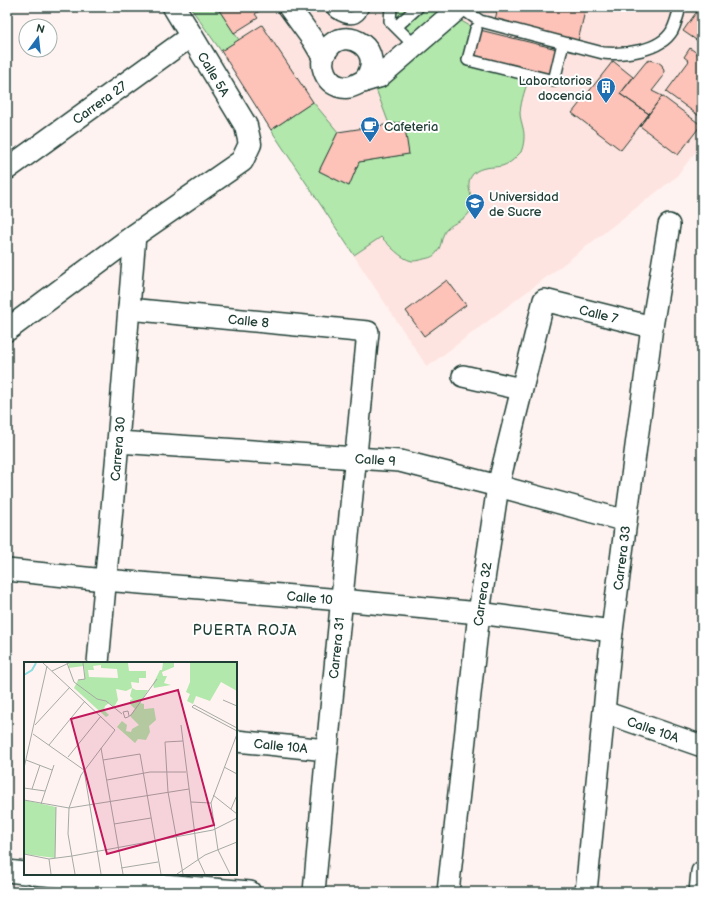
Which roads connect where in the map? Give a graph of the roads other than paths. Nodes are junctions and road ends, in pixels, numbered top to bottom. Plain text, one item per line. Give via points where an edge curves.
1 (174, 7) edge
2 (289, 7) edge
3 (332, 7) edge
4 (363, 7) edge
5 (391, 7) edge
6 (680, 7) edge
7 (442, 13) edge
8 (396, 27) junction
9 (476, 29) dead end
10 (191, 36) junction
11 (563, 43) junction
12 (415, 46) junction
13 (323, 57) junction
14 (363, 82) junction
15 (7, 169) edge
16 (669, 225) dead end
17 (135, 235) junction
18 (544, 300) joint
19 (129, 309) junction
20 (652, 327) junction
21 (7, 330) edge
22 (368, 332) joint
23 (463, 376) dead end
24 (522, 389) junction
25 (118, 442) junction
26 (355, 458) junction
27 (498, 486) junction
28 (626, 521) junction
29 (7, 570) edge
30 (105, 580) junction
31 (341, 600) junction
32 (479, 613) junction
33 (612, 631) junction
34 (98, 662) edge
35 (604, 712) junction
36 (237, 741) edge
37 (702, 746) edge
38 (326, 750) junction
39 (7, 871) edge
40 (702, 872) edge
41 (24, 873) edge
42 (40, 875) edge
43 (75, 881) edge
44 (250, 892) edge
45 (314, 892) edge
46 (448, 892) edge
47 (586, 892) edge
48 (700, 892) edge

1 - 10 street, Calle 5A
2 - 13 street
3 - 4 lane via 338,14 350,17 356,16
5 - 8 lane via 390,21
6 - 11 lane via 676,22 666,38 660,43 638,51 603,53
7 - 8 lane
7 - 11 lane
7 - 12 street
8 - 12 lane
9 - 11 lane via 468,60 554,81
10 - 15 street, Carrera 27
10 - 17 street, Calle 5A via 246,126 250,144 242,161
12 - 14 street via 379,76
13 - 14 street via 327,78 336,85 353,87
13 - 14 street via 334,42 345,39 358,41 367,49 371,60 370,72
16 - 20 street, Carrera 33
17 - 19 street, Carrera 30
17 - 21 street
18 - 20 street, Calle 7
18 - 24 street, Carrera 32
19 - 22 street, Calle 8
19 - 25 street, Carrera 30
20 - 28 street, Carrera 33
22 - 26 street, Carrera 31
23 - 24 street
24 - 27 street, Carrera 32
25 - 26 street, Calle 9
25 - 30 street, Carrera 30
26 - 27 street, Calle 9 via 400,461
26 - 31 street, Carrera 31
27 - 28 street, Calle 9
27 - 32 street, Carrera 32
28 - 33 street, Carrera 33
29 - 30 street, Calle 10
30 - 31 street, Calle 10
30 - 34 street, Carrera 30
31 - 32 street, Calle 10
31 - 38 street, Carrera 31
32 - 33 street, Calle 10
32 - 46 street, Carrera 32
33 - 35 street, Carrera 33
35 - 37 street, Calle 10A
35 - 47 street, Carrera 33
36 - 38 street, Calle 10A
38 - 45 street, Carrera 31
39 - 41 street
40 - 48 street
42 - 43 street
43 - 44 street

